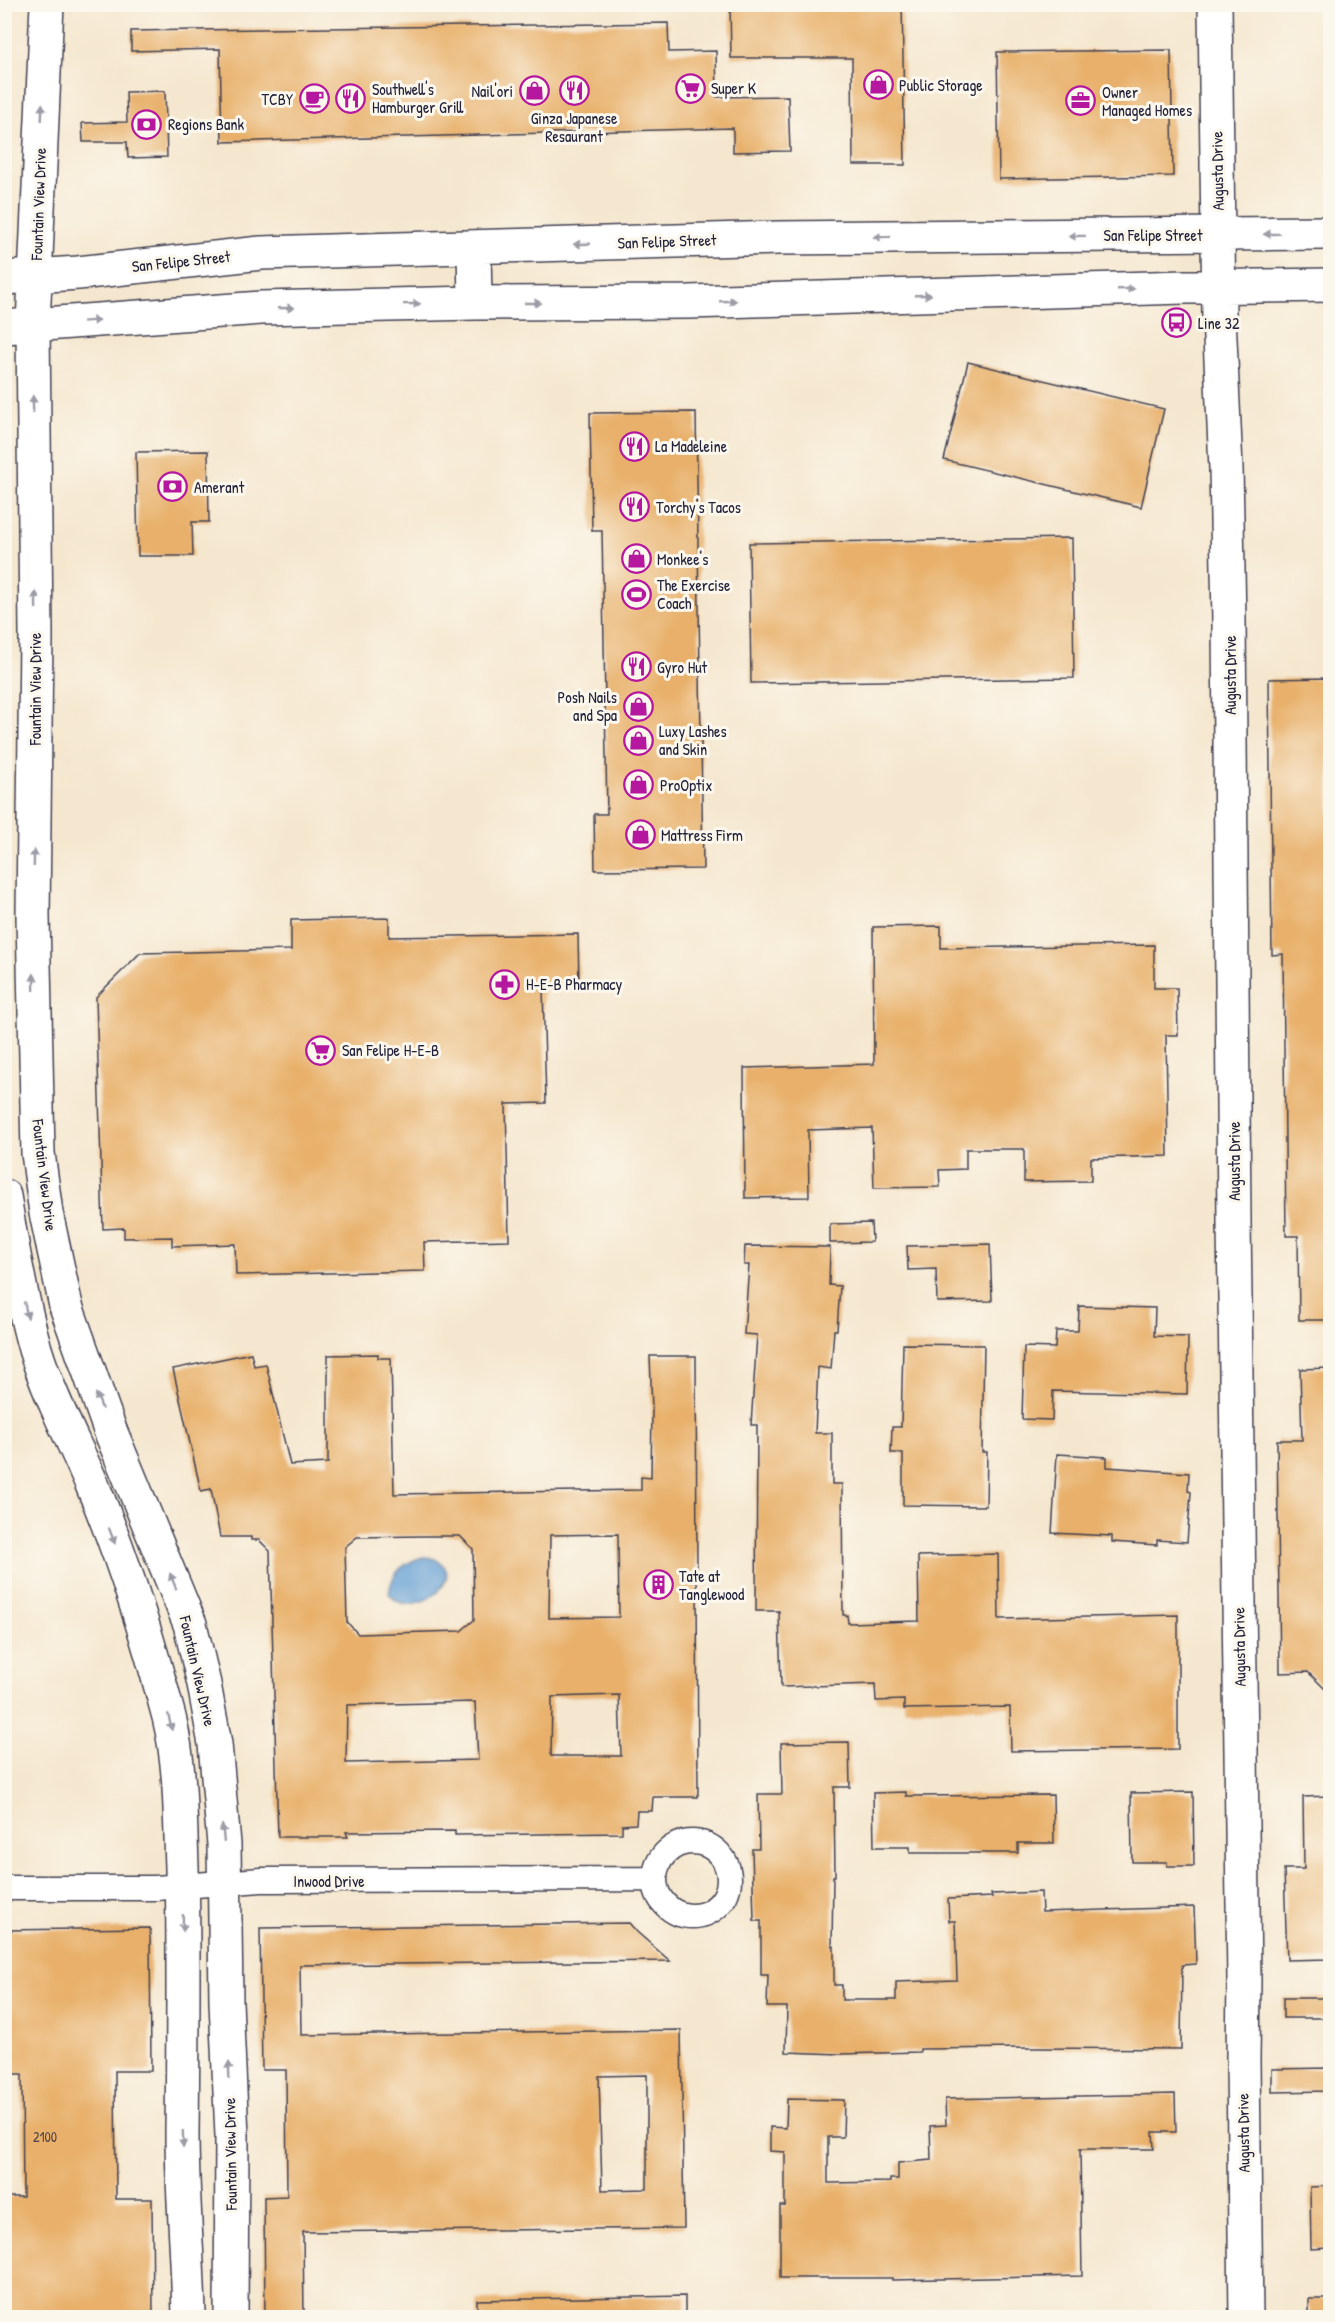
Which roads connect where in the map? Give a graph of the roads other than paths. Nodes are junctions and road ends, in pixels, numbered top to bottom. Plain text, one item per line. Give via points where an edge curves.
1 (47, 4) edge
2 (1215, 4) edge
3 (1330, 233) edge
4 (1218, 235) junction
5 (474, 247) junction
6 (20, 277) edge
7 (1330, 285) edge
8 (1218, 287) junction
9 (475, 303) junction
10 (19, 326) edge
11 (4, 1196) edge
12 (55, 1249) junction
13 (13, 1253) junction
14 (126, 1464) junction
15 (91, 1481) junction
16 (654, 1879) dead end
17 (225, 1885) junction
18 (182, 1886) junction
19 (4, 1888) edge
20 (231, 2267) junction
21 (189, 2268) junction
22 (189, 2318) edge
23 (231, 2318) edge
24 (1246, 2318) edge

6 -> 1 main road, Fountain View Drive
2 - 4 main road, Augusta Drive
3 -> 4 main road, San Felipe Street
4 -> 5 main road, San Felipe Street via 778,238
4 - 8 main road, Augusta Drive
5 - 6 main road, San Felipe Street via 261,253
5 - 9 main road
6 - 10 main road, Fountain View Drive
7 - 8 main road
9 -> 8 main road via 689,302
8 - 24 main road, Augusta Drive via 1230,621
10 -> 9 main road via 261,308
12 -> 10 main road, Fountain View Drive via 38,1153 33,916 36,624
11 - 13 main road
12 - 13 main road
14 -> 12 main road, Fountain View Drive via 66,1306
13 -> 15 main road via 36,1350
14 - 15 main road
17 -> 14 main road, Fountain View Drive via 215,1744 202,1674 190,1624
15 -> 18 main road via 127,1576 170,1719 178,1780
16 - 17 street, Inwood Drive via 261,1880
17 - 18 street, Inwood Drive
20 -> 17 main road, Fountain View Drive via 232,2136
18 - 19 street, Inwood Drive
18 -> 21 main road via 182,2137
20 - 21 main road
20 - 23 main road, Fountain View Drive
21 - 22 main road

